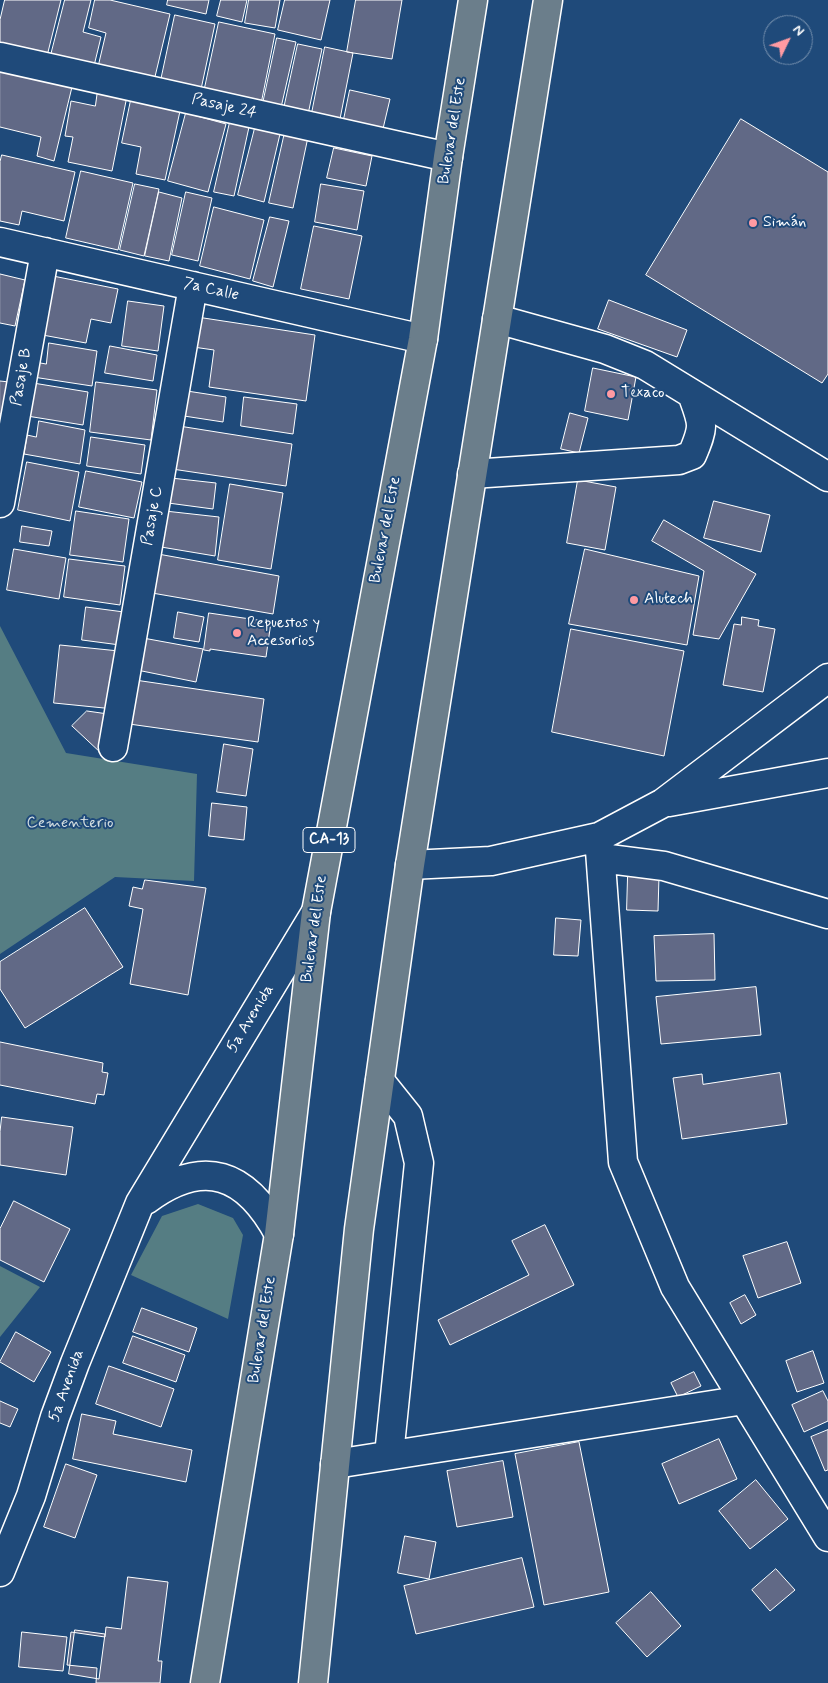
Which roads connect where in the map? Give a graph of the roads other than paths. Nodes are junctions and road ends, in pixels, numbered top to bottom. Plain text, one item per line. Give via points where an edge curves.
1 (473, 0) edge
2 (548, 0) edge
3 (0, 57) edge
4 (448, 158) junction
5 (0, 242) edge
6 (45, 252) junction
7 (193, 286) junction
8 (497, 319) junction
9 (423, 339) junction
10 (692, 394) junction
11 (472, 474) junction
12 (828, 476) edge
13 (0, 503) edge
14 (828, 678) edge
15 (113, 747) dead end
16 (828, 773) edge
17 (663, 803) junction
18 (600, 847) junction
19 (410, 865) junction
20 (316, 912) junction
21 (828, 914) edge
22 (380, 1081) junction
23 (140, 1203) junction
24 (279, 1234) junction
25 (744, 1400) junction
26 (388, 1455) junction
27 (336, 1464) junction
28 (828, 1537) edge
29 (0, 1572) edge
30 (205, 1683) edge
31 (313, 1683) edge

1 - 4 highway, Bulevar del Este / CA-13
2 - 8 highway
3 - 4 street, Pasaje 24
4 - 9 highway, Bulevar del Este / CA-13
5 - 6 street, 7a Calle
6 - 7 street, 7a Calle
6 - 13 street, Pasaje B
7 - 9 street, 7a Calle
7 - 15 street, Pasaje C
8 - 10 street via 605,349 644,365
8 - 11 highway
9 - 20 highway, Bulevar del Este / CA-13
10 - 11 street via 702,423 692,455 679,460
10 - 12 street
11 - 19 highway
14 - 17 street
16 - 17 street
17 - 18 street
18 - 19 street via 491,861
18 - 21 street
18 - 25 street via 623,1162 675,1287
19 - 22 highway
20 - 23 street, 5a Avenida
20 - 24 highway, Bulevar del Este / CA-13
22 - 26 street via 408,1116 419,1163
22 - 27 highway via 360,1228
23 - 24 street via 178,1180 220,1177 254,1197
23 - 29 street, 5a Avenida via 72,1372 31,1496
24 - 30 highway, Bulevar del Este / CA-13
25 - 26 street
25 - 28 street
26 - 27 street
27 - 31 highway

